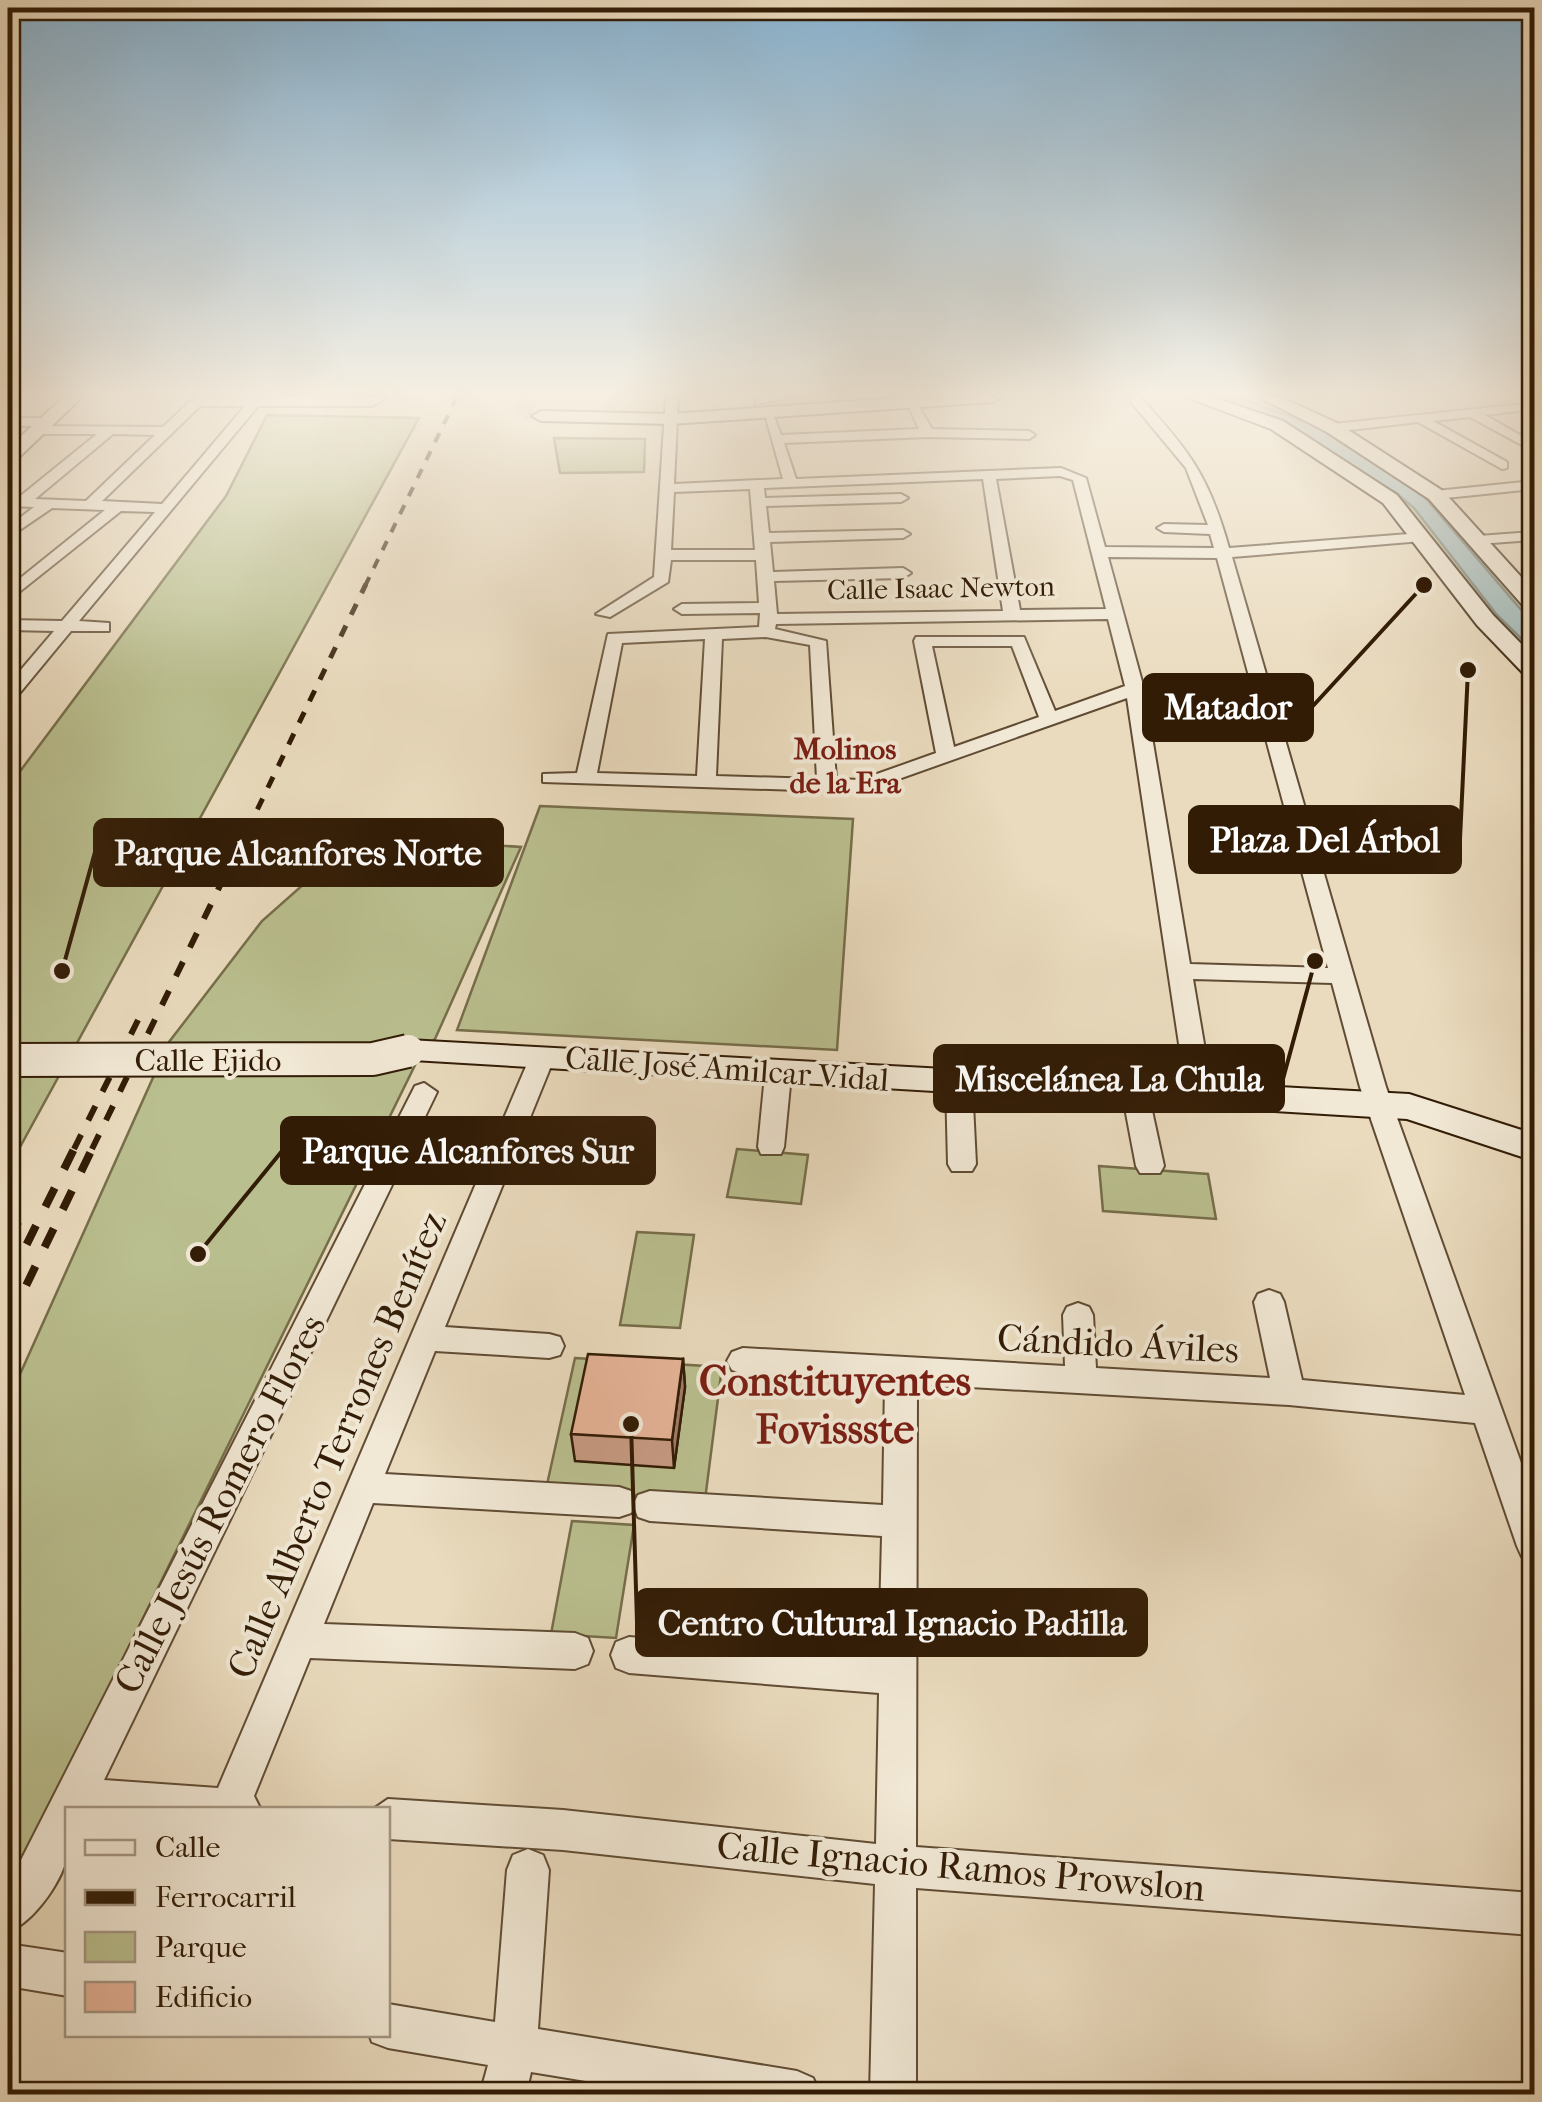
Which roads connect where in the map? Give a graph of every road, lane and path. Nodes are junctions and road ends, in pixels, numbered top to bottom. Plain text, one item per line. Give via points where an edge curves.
1 (100, 495) edge
2 (177, 495) edge
3 (667, 495) edge
4 (758, 495) edge
5 (900, 495) edge
6 (992, 495) edge
7 (1082, 495) edge
8 (1206, 495) edge
9 (1384, 495) edge
10 (1436, 495) edge
11 (901, 498) junction
12 (758, 502) junction
13 (12, 504) edge
14 (89, 506) junction
15 (44, 507) junction
16 (112, 510) junction
17 (163, 512) junction
18 (1164, 528) dead end
19 (1217, 530) junction
20 (8, 534) edge
21 (903, 534) junction
22 (1534, 536) edge
23 (1422, 537) junction
24 (1478, 540) junction
25 (762, 546) junction
26 (1097, 552) junction
27 (1224, 554) junction
28 (662, 555) junction
29 (765, 576) junction
30 (903, 594) junction
31 (8, 596) edge
32 (1534, 604) edge
33 (682, 610) dead end
34 (604, 614) dead end
35 (1012, 614) junction
36 (1114, 614) junction
37 (768, 620) junction
38 (8, 625) edge
39 (66, 626) junction
40 (103, 627) dead end
41 (714, 635) junction
42 (1534, 670) edge
43 (1135, 690) junction
44 (8, 696) edge
45 (1049, 718) junction
46 (946, 756) junction
47 (550, 778) dead end
48 (586, 779) junction
49 (706, 782) junction
50 (827, 786) junction
51 (1178, 970) junction
52 (1340, 976) junction
53 (8, 1048) edge
54 (420, 1051) junction
55 (542, 1056) junction
56 (8, 1060) edge
57 (778, 1074) junction
58 (958, 1084) junction
59 (424, 1092) dead end
60 (1135, 1092) junction
61 (1200, 1097) junction
62 (1380, 1106) junction
63 (771, 1148) dead end
64 (1534, 1148) edge
65 (1534, 1156) edge
66 (962, 1164) dead end
67 (1150, 1166) dead end
68 (1269, 1302) dead end
69 (1078, 1315) dead end
70 (427, 1338) junction
71 (548, 1346) dead end
72 (743, 1361) dead end
73 (901, 1372) junction
74 (1081, 1383) junction
75 (1289, 1392) junction
76 (1488, 1412) junction
77 (364, 1488) junction
78 (900, 1522) junction
79 (1534, 1546) edge
80 (297, 1640) junction
81 (575, 1651) dead end
82 (629, 1655) dead end
83 (900, 1676) junction
84 (73, 1798) junction
85 (69, 1807) edge
86 (200, 1807) edge
87 (229, 1807) edge
88 (65, 1815) edge
89 (390, 1820) edge
90 (893, 1866) junction
91 (528, 1870) dead end
92 (8, 1911) edge
93 (1534, 1914) edge
94 (8, 1965) edge
95 (65, 1974) edge
96 (390, 2026) edge
97 (515, 2046) junction
98 (503, 2094) edge
99 (797, 2094) edge
100 (893, 2094) edge

1 - 14 street
2 - 17 street
3 - 28 street
4 - 12 street
5 - 11 street
6 - 35 street
7 - 26 street
8 - 19 street
9 - 23 main road
10 - 24 main road
11 - 12 street
11 - 21 street
12 - 25 street
13 - 15 street
14 - 15 street
14 - 16 street
15 - 16 street
15 - 20 street
16 - 17 street
16 - 31 street
17 - 39 street
18 - 19 street
19 - 27 street
21 - 25 street
21 - 30 street
22 - 24 street
23 - 27 street
23 - 42 main road via 1485,620
24 - 32 main road
25 - 28 street
25 - 29 street
26 - 27 street
26 - 36 street
27 - 52 street
28 - 34 street via 659,584
29 - 30 street
29 - 37 street
30 - 35 street, Calle Isaac Newton
30 - 37 street, Calle Isaac Newton
33 - 37 street
35 - 36 street, Calle Isaac Newton
36 - 43 street
37 - 41 street
37 - 50 street via 818,640
38 - 39 street
39 - 40 street
39 - 44 street
41 - 48 street via 614,638
41 - 49 street
43 - 45 street
43 - 51 street
45 - 46 street
45 - 46 street via 1018,641 922,641
46 - 50 street via 874,783
47 - 48 street
48 - 49 street
49 - 50 street
51 - 52 street
51 - 61 street
52 - 62 street
53 - 54 main road, Calle Ejido via 376,1045
54 - 55 main road, Calle José Amilcar Vidal
54 - 56 main road, Calle Ejido, bridge via 374,1058
55 - 57 main road, Calle José Amilcar Vidal
55 - 70 street, Calle Alberto Terrones Benítez
57 - 58 main road, Calle José Amilcar Vidal
57 - 63 street
58 - 60 main road, Calle José Amilcar Vidal
58 - 66 street
59 - 84 street, Calle Jesús Romero Flores
60 - 61 main road, Calle José Amilcar Vidal
60 - 67 street
61 - 62 main road, Calle José Amilcar Vidal
62 - 64 main road, Calle José Amilcar Vidal via 1409,1107
62 - 65 main road, Calle José Amilcar Vidal
62 - 76 street
68 - 75 street
69 - 74 street
70 - 71 street
70 - 77 street, Calle Alberto Terrones Benítez
72 - 73 street, Cándido Áviles
73 - 74 street, Cándido Áviles
73 - 78 street
74 - 75 street, Cándido Áviles
75 - 76 street, Cándido Áviles
76 - 79 street
77 - 78 street
77 - 80 street, Calle Alberto Terrones Benítez
78 - 83 street
80 - 81 street
80 - 87 street, Calle Alberto Terrones Benítez
82 - 83 street
83 - 90 street
84 - 85 street, Calle Jesús Romero Flores
84 - 86 street
88 - 92 street, Calle Jesús Romero Flores via 34,1879
89 - 90 street, Calle Ignacio Ramos Prowslon via 563,1830
90 - 93 street, Calle Ignacio Ramos Prowslon
90 - 100 street
91 - 97 street
94 - 95 street
96 - 97 street
97 - 98 street
97 - 99 street

